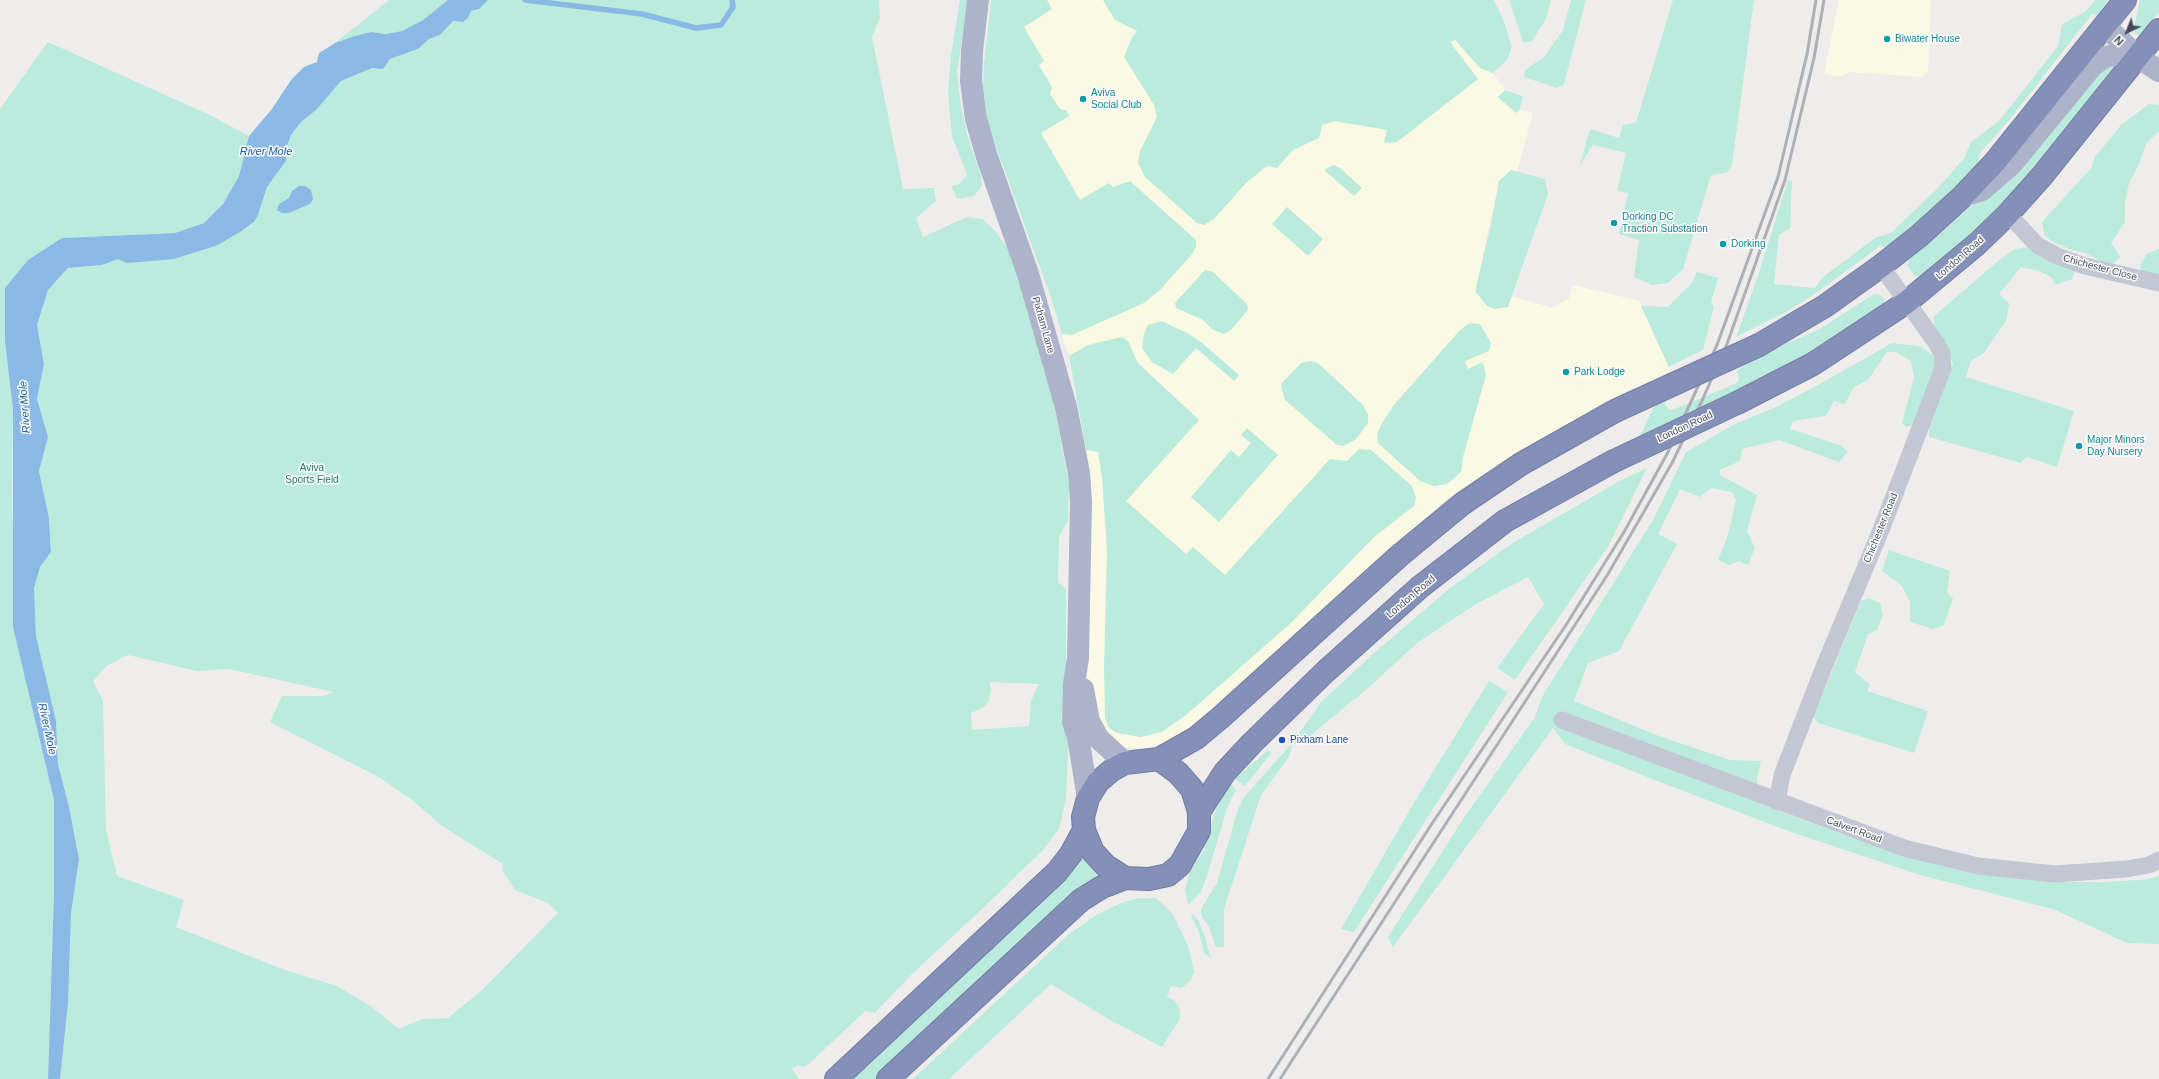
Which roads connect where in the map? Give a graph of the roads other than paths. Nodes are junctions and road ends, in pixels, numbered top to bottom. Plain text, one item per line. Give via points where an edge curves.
1 (978, 0) edge
2 (2125, 0) edge
3 (2105, 26) junction
4 (2159, 30) edge
5 (2138, 57) junction
6 (2159, 71) edge
7 (1962, 197) junction
8 (2008, 214) junction
9 (1881, 266) junction
10 (2159, 283) edge
11 (1907, 302) junction
12 (1078, 658) junction
13 (1562, 720) dead end
14 (1159, 759) junction
15 (1126, 763) junction
16 (1088, 798) junction
17 (1777, 802) junction
18 (1199, 812) junction
19 (1084, 830) junction
20 (2159, 860) edge
21 (1125, 878) junction
22 (836, 1079) edge
23 (888, 1079) edge

1 - 12 main road, Pixham Lane via 971,81 976,119 1032,288 1066,407 1079,473 1081,501
2 - 3 highway
3 - 5 main road
3 - 7 highway via 1995,162
4 - 5 highway, London Road
5 - 6 main road
5 - 7 main road via 2122,54 2105,57 2093,65 2011,164 1982,190
5 - 8 highway, London Road via 2075,137
7 - 9 highway
8 - 10 street, Chichester Close via 2037,245 2058,256 2085,266
8 - 11 highway, London Road
9 - 11 street, Chichester Road
9 - 14 highway, bridge via 1825,306 1758,345 1615,411 1521,464 1462,504 1399,556 1220,718 1196,738
11 - 17 street, Chichester Road via 1942,354 1943,368 1782,775
11 - 18 highway, London Road, bridge via 1813,364 1612,462 1505,521 1420,587 1325,672 1225,772
12 - 15 main road, Pixham Lane via 1090,722 1102,743
12 - 16 main road, Pixham Lane via 1073,722 1078,737
13 - 17 street, Calvert Road
14 - 15 highway
14 - 18 highway via 1178,773 1192,789
15 - 16 highway via 1112,770 1098,782
16 - 19 highway via 1083,817
17 - 20 street, Calvert Road via 1904,848 1978,866 2055,874 2126,869 2149,865
18 - 21 highway via 1199,831 1180,865 1168,875 1149,879
19 - 21 highway via 1093,852 1106,866
19 - 22 highway via 1071,854 1057,872
21 - 23 highway via 1102,886 1081,900

